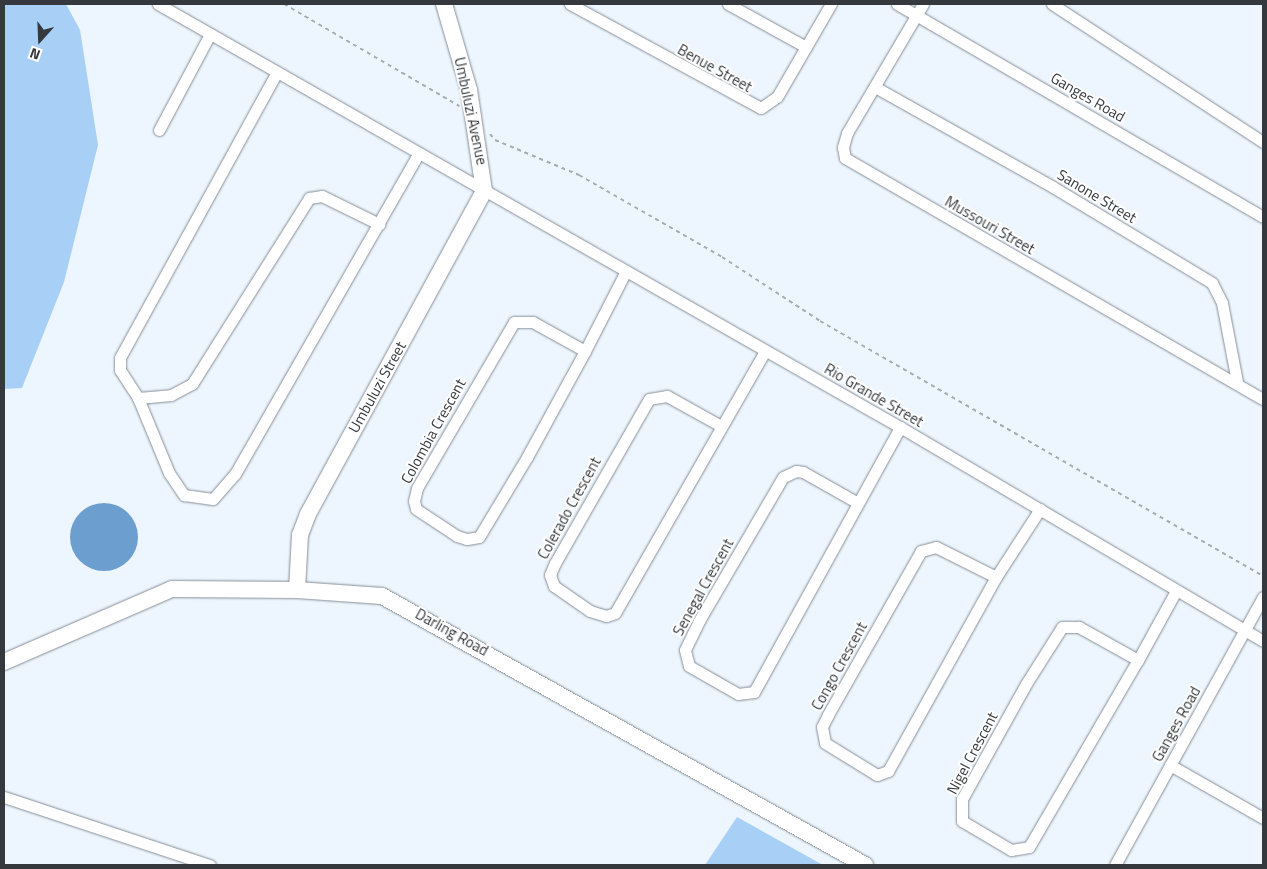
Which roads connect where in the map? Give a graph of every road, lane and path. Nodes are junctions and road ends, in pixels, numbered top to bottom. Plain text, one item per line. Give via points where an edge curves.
1 (158, 4) edge
2 (284, 4) edge
3 (444, 4) edge
4 (570, 4) edge
5 (728, 4) edge
6 (831, 4) edge
7 (897, 4) edge
8 (923, 4) edge
9 (1052, 4) edge
10 (916, 15) junction
11 (210, 34) junction
12 (806, 48) junction
13 (277, 72) junction
14 (875, 87) junction
15 (474, 114) junction
16 (159, 130) dead end
17 (1263, 142) edge
18 (418, 154) junction
19 (484, 191) junction
20 (1263, 217) edge
21 (379, 224) junction
22 (626, 271) junction
23 (585, 351) junction
24 (765, 351) junction
25 (1237, 382) junction
26 (138, 398) junction
27 (1263, 399) edge
28 (721, 426) junction
29 (900, 427) junction
30 (858, 503) junction
31 (1040, 509) junction
32 (1263, 576) edge
33 (996, 577) junction
34 (297, 590) junction
35 (1176, 590) junction
36 (1263, 596) edge
37 (1245, 631) junction
38 (1263, 641) edge
39 (1138, 660) junction
40 (4, 662) edge
41 (1170, 765) junction
42 (4, 797) edge
43 (1263, 818) edge
44 (210, 865) edge
45 (865, 865) edge
46 (1115, 865) edge

1 - 11 street, Rio Grande Street
2 - 15 path
3 - 15 street, Umbuluzi Avenue
4 - 12 street, Benue Street via 761,108 774,101
5 - 12 street
6 - 12 street, Benue Street
7 - 10 street, Ganges Road
8 - 10 street, Mussouri Street
9 - 17 street
10 - 14 street, Mussouri Street
10 - 20 street, Ganges Road
11 - 13 street, Rio Grande Street
11 - 16 street
13 - 18 street, Rio Grande Street
13 - 26 street via 123,350 120,370
14 - 25 street, Sanone Street via 1212,283 1222,303
14 - 25 street, Mussouri Street via 844,140 843,152 850,162
15 - 19 street, Umbuluzi Avenue
15 - 32 path via 495,140 579,175 722,257 820,321
18 - 19 street, Rio Grande Street
18 - 21 street
19 - 22 street, Rio Grande Street
19 - 34 street, Umbuluzi Street via 308,514 300,534
21 - 26 street via 322,196 309,198 192,384 171,395
21 - 26 street via 235,474 213,499 194,499 176,486
22 - 23 street, Colombia Crescent
22 - 24 street, Rio Grande Street
23 - 23 street, Colombia Crescent via 533,322 514,322 417,488 416,509 457,536 479,537
24 - 28 street, Colerado Crescent
24 - 29 street, Rio Grande Street
25 - 27 street, Mussouri Street
28 - 28 street, Colerado Crescent via 667,396 650,399 554,563 550,575 554,586 590,611 606,616 615,613
29 - 30 street, Senegal Crescent
29 - 31 street, Rio Grande Street
30 - 30 street, Senegal Crescent via 804,472 796,471 783,478 695,628 685,650 689,666 738,694 754,692
31 - 33 street, Congo Crescent
31 - 35 street, Rio Grande Street
33 - 33 street, Congo Crescent via 936,548 921,551 828,715 822,727 825,743 877,775 888,771
34 - 40 street, Darling Road via 172,589
34 - 45 street, Darling Road via 368,593 400,602
35 - 37 street, Rio Grande Street
35 - 39 street, Nigel Crescent
36 - 37 street, Ganges Road
37 - 38 street, Rio Grande Street
37 - 41 street, Ganges Road
39 - 39 street, Nigel Crescent via 1074,625 1067,624 1057,632 962,799 962,821 1012,850 1029,847
41 - 43 street
41 - 46 street, Ganges Road
42 - 44 street

